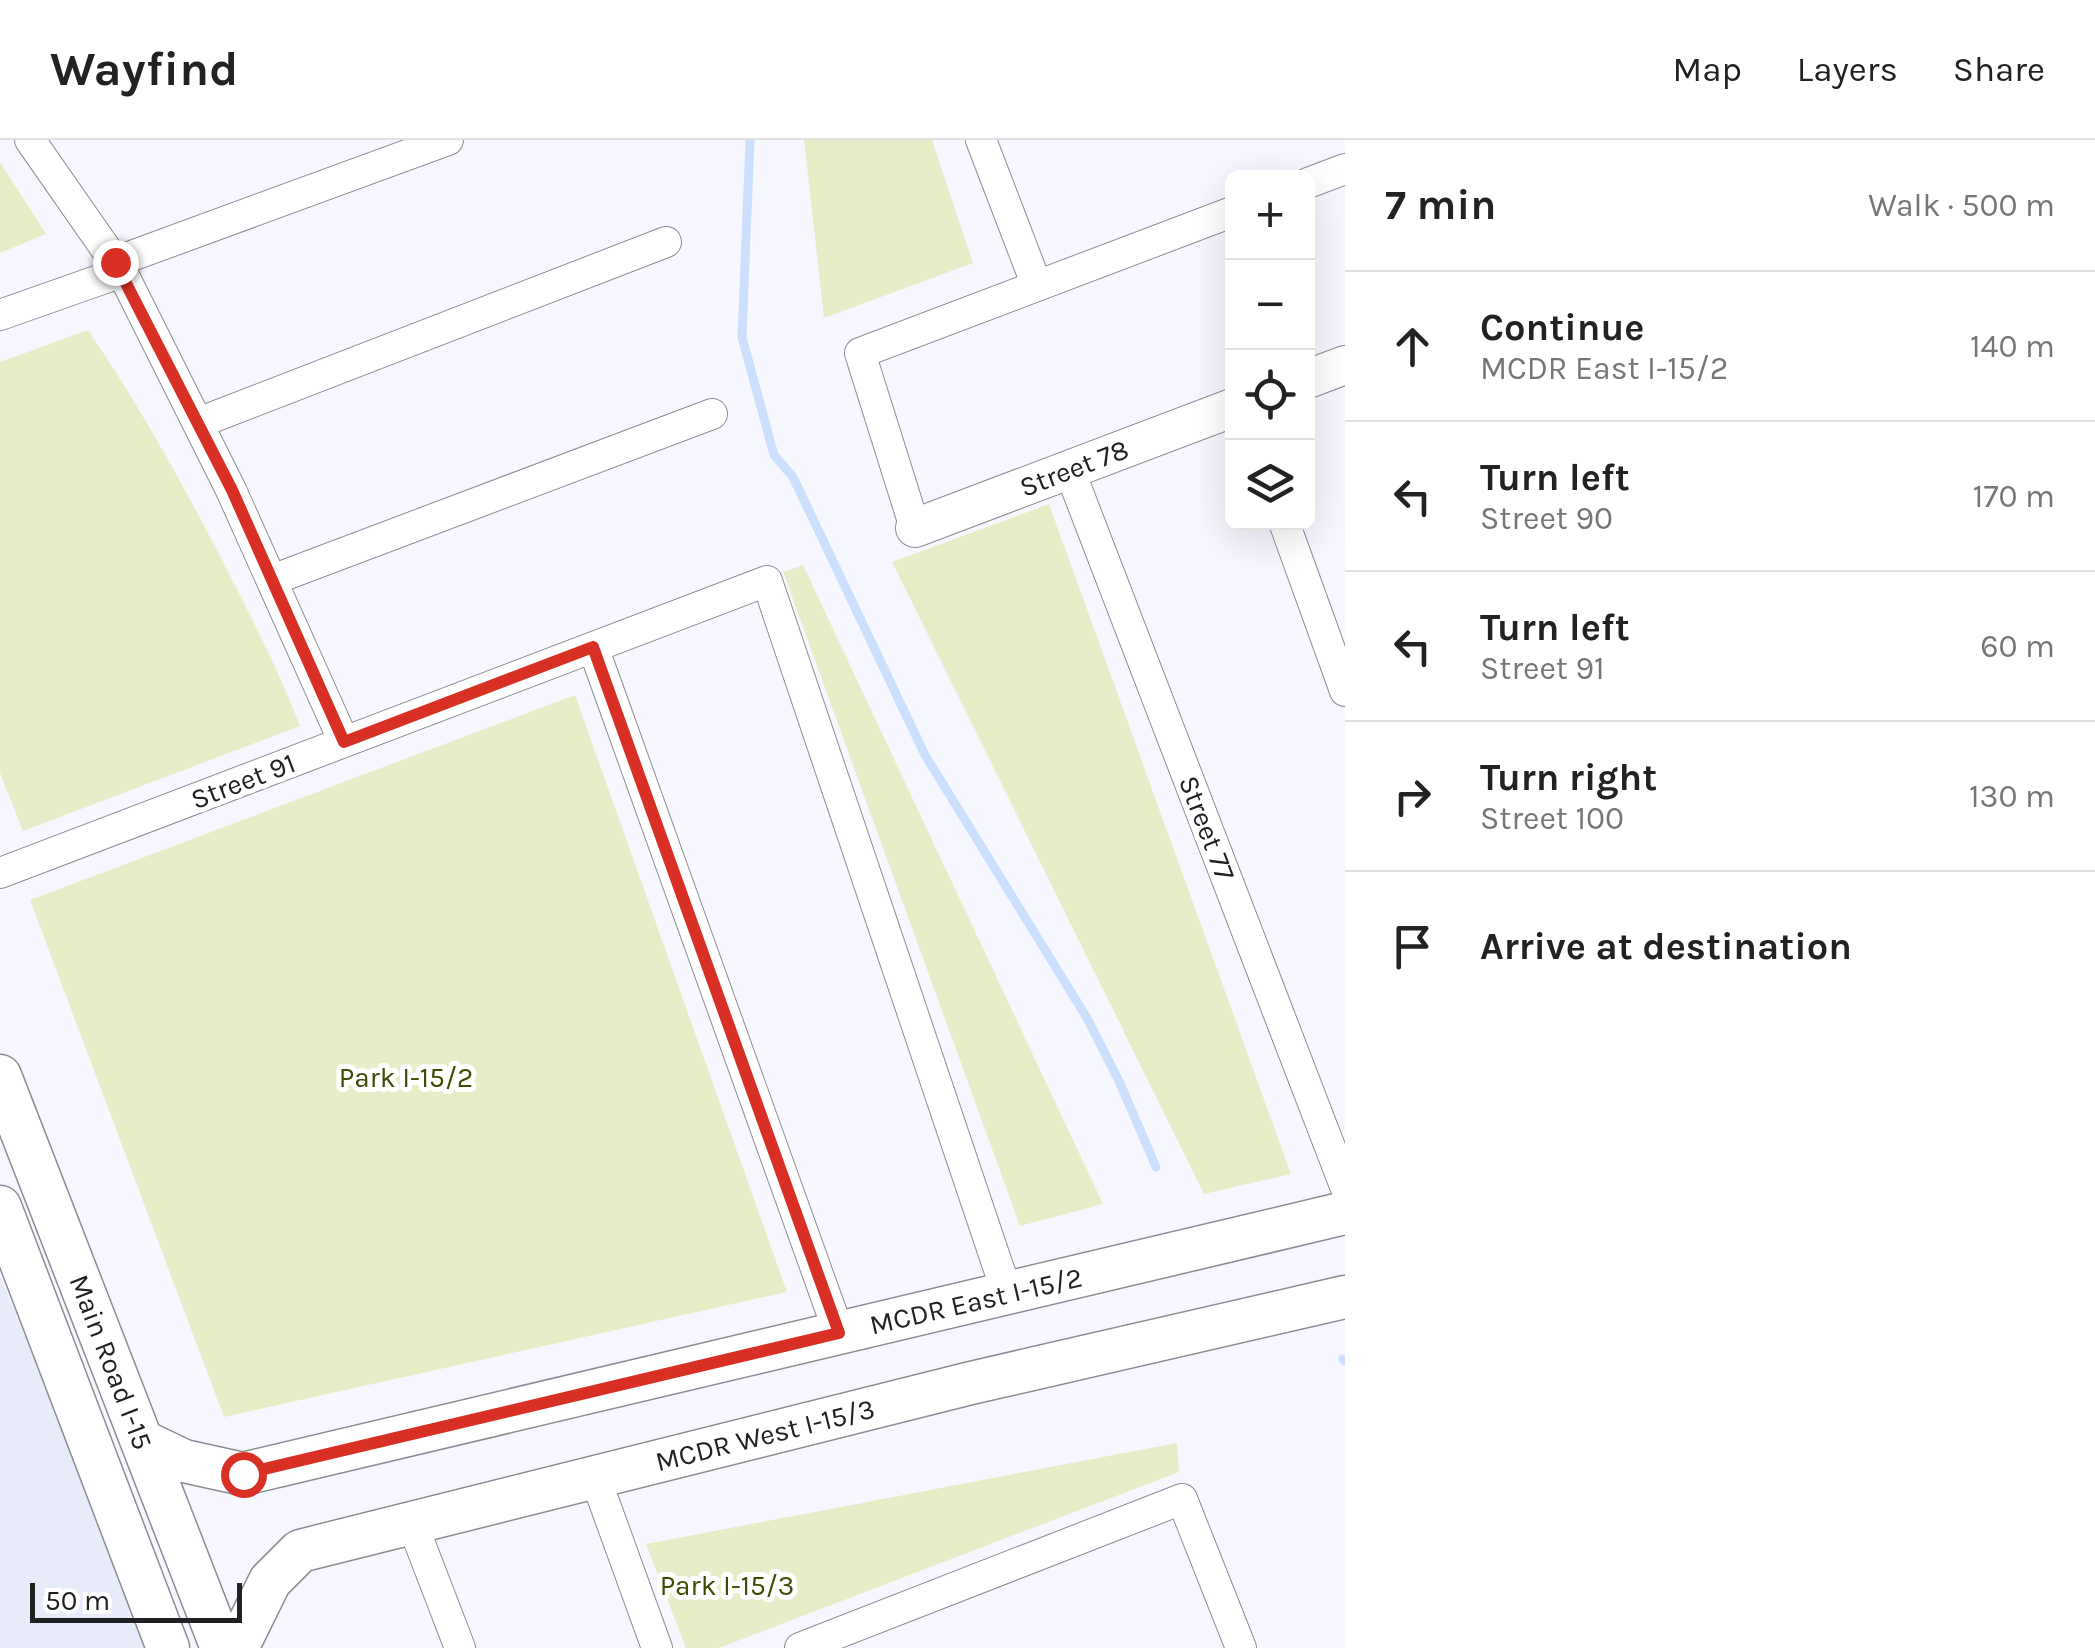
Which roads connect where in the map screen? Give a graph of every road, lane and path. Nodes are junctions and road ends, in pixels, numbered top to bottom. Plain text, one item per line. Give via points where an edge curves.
1 (30, 140) edge
2 (448, 140) edge
3 (981, 140) edge
4 (1345, 169) edge
5 (1315, 181) edge
6 (1225, 215) edge
7 (666, 242) dead end
8 (119, 267) junction
9 (1037, 286) junction
10 (0, 315) edge
11 (1345, 365) edge
12 (1315, 376) edge
13 (1225, 411) edge
14 (712, 414) dead end
15 (198, 422) junction
16 (1070, 470) junction
17 (915, 528) joint
18 (1287, 530) edge
19 (272, 580) junction
20 (593, 647) junction
21 (1345, 691) edge
22 (344, 742) junction
23 (0, 873) edge
24 (0, 1076) edge
25 (1345, 1186) edge
26 (0, 1208) edge
27 (1345, 1213) edge
28 (1008, 1294) junction
29 (1345, 1297) edge
30 (839, 1333) junction
31 (142, 1441) junction
32 (595, 1477) junction
33 (412, 1524) junction
34 (168, 1648) edge
35 (222, 1648) edge
36 (237, 1648) edge
37 (460, 1648) edge
38 (657, 1648) edge
39 (800, 1648) edge
40 (1241, 1648) edge

1 - 8 street
2 - 8 street
3 - 9 street
4 - 5 street
6 - 9 street
7 - 15 street
8 - 10 street
8 - 15 street
9 - 17 street via 860,353
11 - 12 street
13 - 16 street, Street 78
14 - 19 street
15 - 19 street
16 - 17 street, Street 78
16 - 25 street, Street 77
18 - 21 street
19 - 22 street
20 - 22 street, Street 91
20 - 28 street, Street 91 via 767,581
20 - 30 street
22 - 23 street, Street 91
24 - 31 main road, Main Road I-15
26 - 34 main road, Main Road I-15
27 - 28 main road, MCDR East I-15/2
28 - 30 main road, MCDR East I-15/2
29 - 32 main road, MCDR West I-15/3
30 - 31 main road, MCDR East I-15/2 via 243,1474 184,1460
31 - 35 main road, Main Road I-15
32 - 33 main road, MCDR West I-15/3
32 - 38 street
33 - 36 main road, MCDR West I-15/3 via 300,1552 270,1581
33 - 37 street
39 - 40 street via 1182,1499

